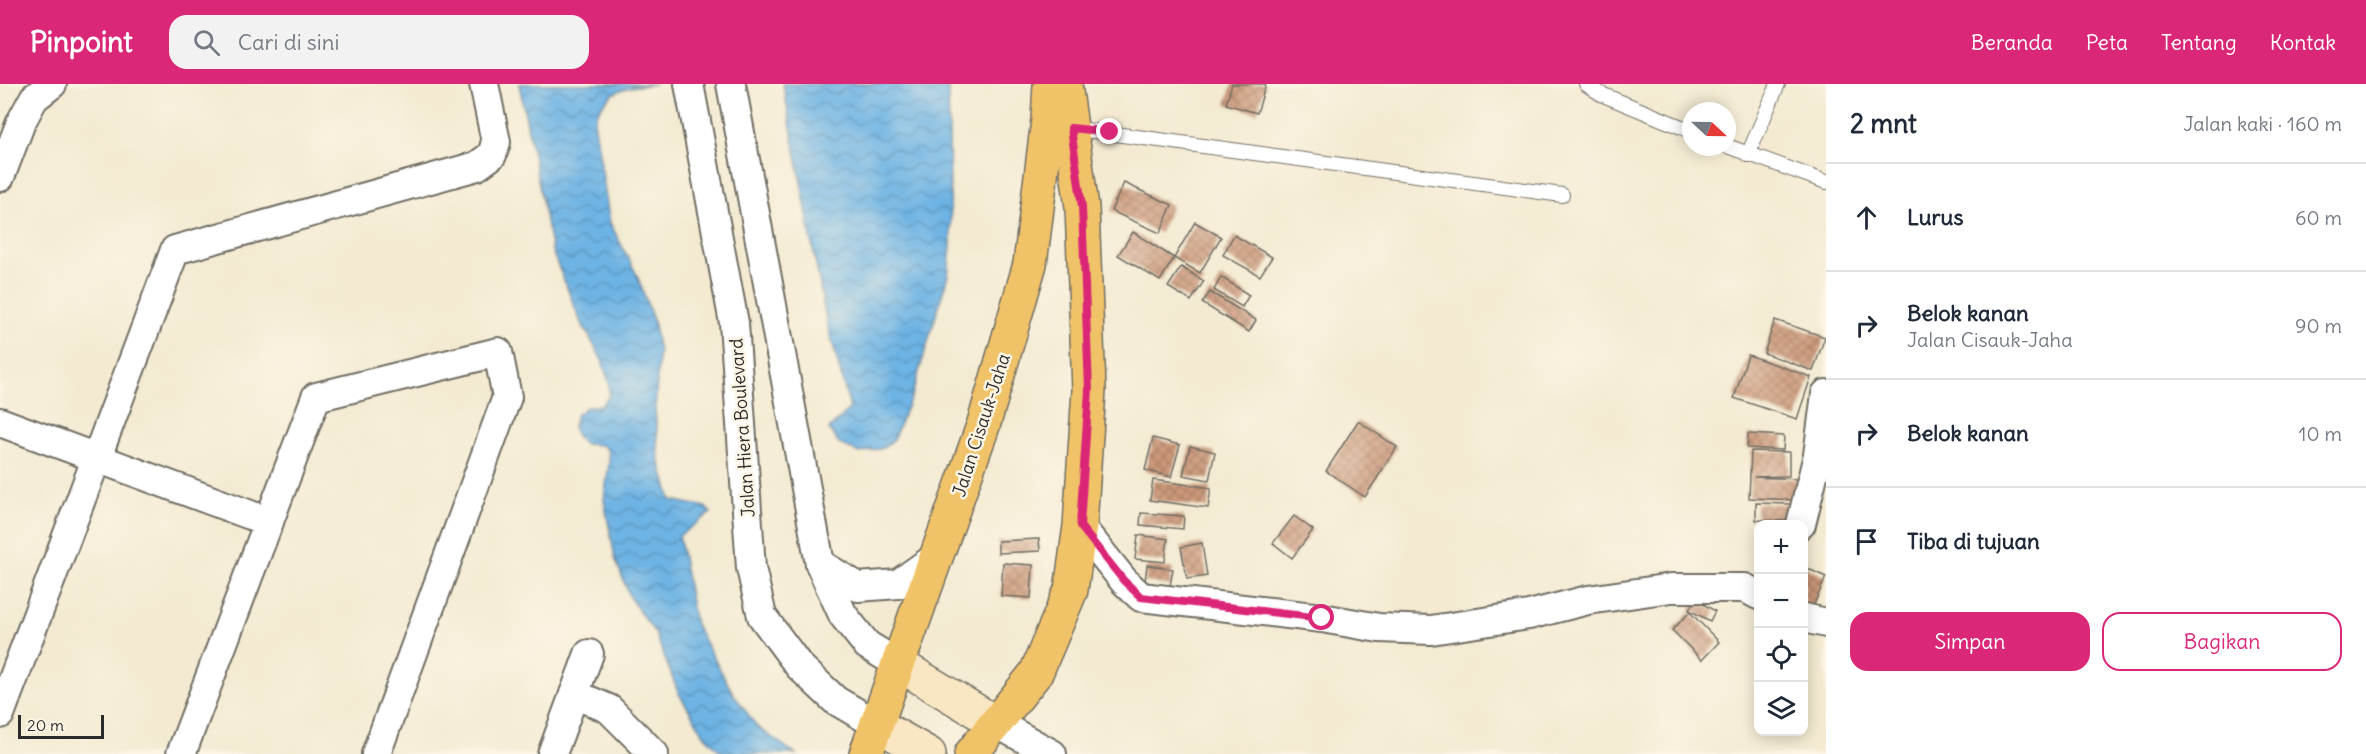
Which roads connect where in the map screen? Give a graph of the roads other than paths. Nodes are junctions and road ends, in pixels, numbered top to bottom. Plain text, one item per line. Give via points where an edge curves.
1 (52, 84) edge
2 (484, 84) edge
3 (689, 84) edge
4 (731, 84) edge
5 (1050, 84) edge
6 (1065, 84) edge
7 (1586, 84) edge
8 (1778, 84) edge
9 (1682, 127) edge
10 (1071, 128) junction
11 (1736, 150) edge
12 (1748, 155) junction
13 (0, 177) edge
14 (1826, 182) edge
15 (1562, 195) dead end
16 (1826, 394) edge
17 (0, 422) edge
18 (96, 458) junction
19 (1802, 520) edge
20 (269, 522) junction
21 (1080, 526) junction
22 (936, 557) junction
23 (820, 564) junction
24 (1754, 586) edge
25 (1808, 619) edge
26 (1826, 623) edge
27 (589, 654) dead end
28 (898, 664) junction
29 (574, 694) junction
30 (0, 714) edge
31 (996, 723) junction
32 (876, 724) junction
33 (181, 754) edge
34 (376, 754) edge
35 (552, 754) edge
36 (654, 754) edge
37 (866, 754) edge
38 (929, 754) edge
39 (971, 754) edge
40 (1052, 754) edge

1 - 13 street via 34,98
2 - 18 street via 496,142 492,155 477,166 174,250
3 - 32 street, Jalan Hiera Boulevard via 734,323 752,568 762,616 799,666 835,700
4 - 23 street
5 - 22 main road, Jalan Cisauk-Jaha via 1030,264 984,423
6 - 10 main road
7 - 9 lane via 1600,94
8 - 12 lane
10 - 15 lane
10 - 21 main road via 1082,207 1089,390
11 - 12 lane
12 - 14 lane
16 - 19 street via 1818,455
17 - 18 street
18 - 20 street
18 - 30 street
20 - 33 street
20 - 34 street via 316,397 498,352 507,397
21 - 24 street via 1141,597 1378,628 1431,630 1671,588
21 - 31 main road via 1071,590 1036,673
22 - 23 street via 898,584 858,587
22 - 28 main road, Jalan Cisauk-Jaha
23 - 28 street via 843,615 867,645
25 - 26 street
27 - 29 street
28 - 31 main road
28 - 32 main road, Jalan Cisauk-Jaha
29 - 35 street
29 - 36 street via 609,709
31 - 39 main road
31 - 40 street
32 - 37 main road, Jalan Cisauk-Jaha
32 - 38 main road

